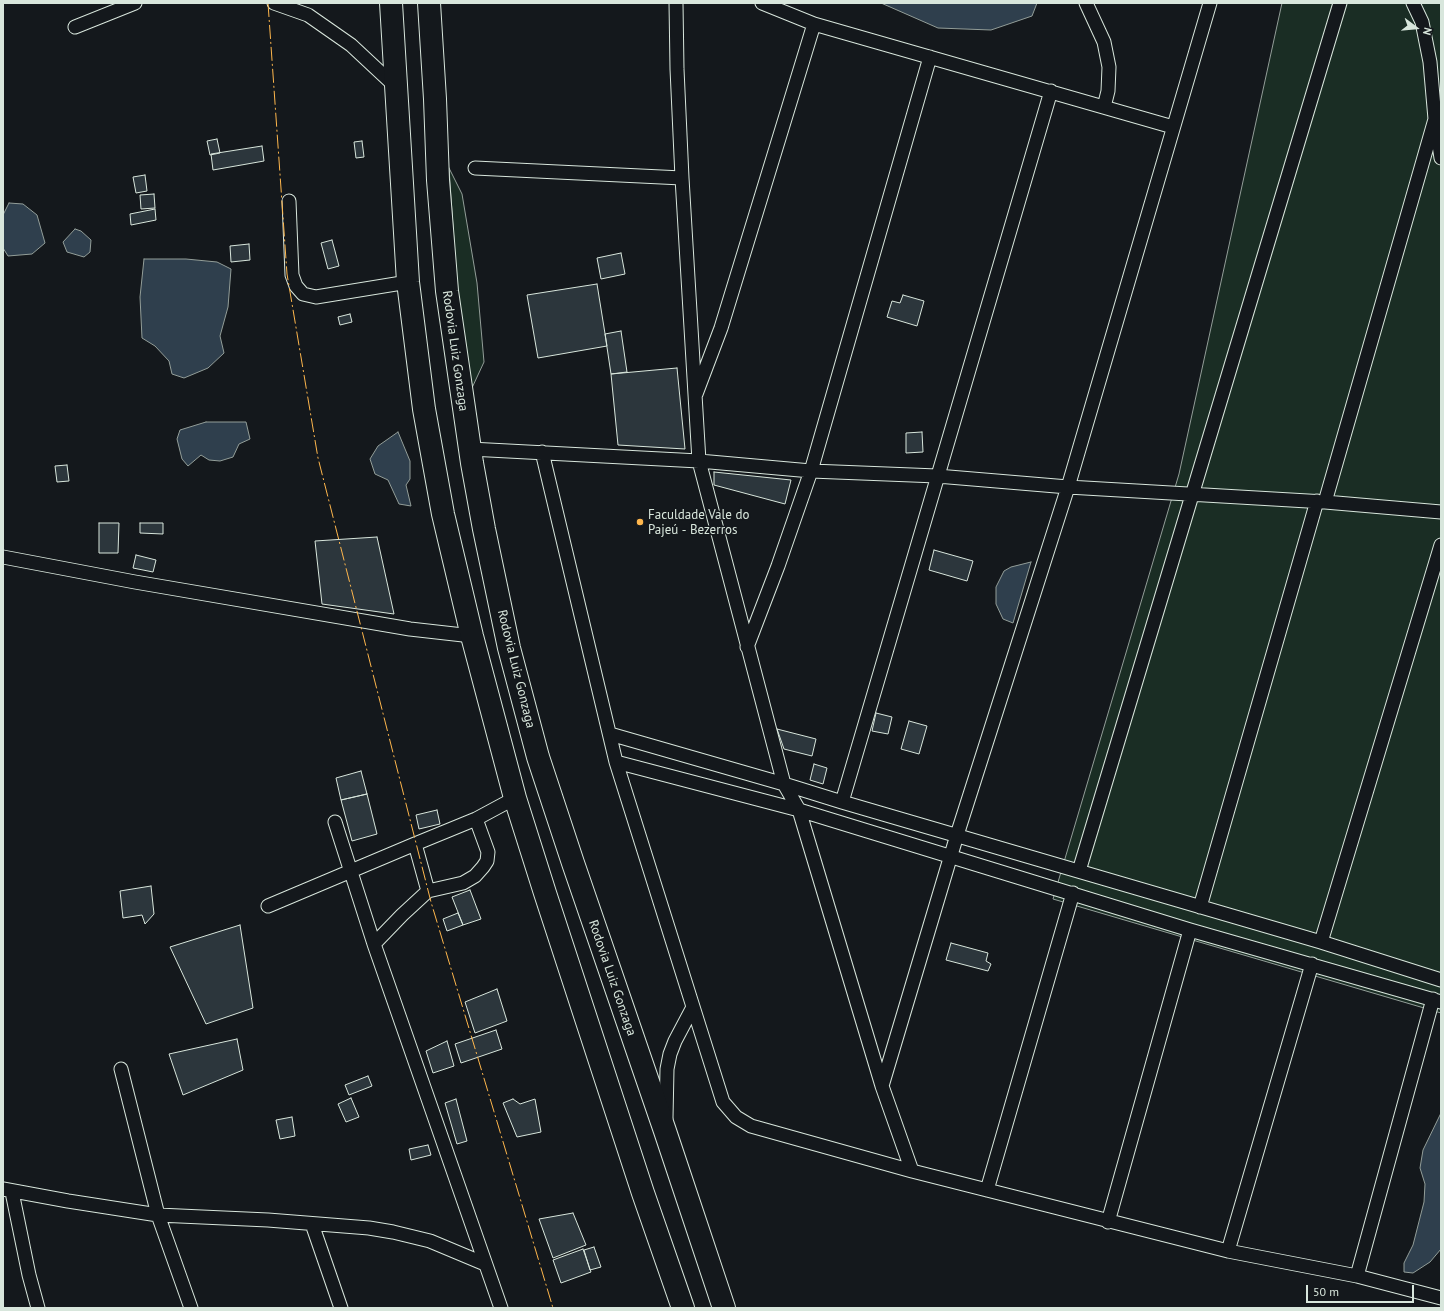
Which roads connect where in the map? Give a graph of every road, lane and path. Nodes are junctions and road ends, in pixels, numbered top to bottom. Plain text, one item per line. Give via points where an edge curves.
1 (135, 3) edge
2 (274, 3) edge
3 (391, 3) edge
4 (429, 3) edge
5 (676, 3) edge
6 (762, 3) edge
7 (1086, 3) edge
8 (1210, 3) edge
9 (1340, 3) edge
10 (1413, 3) edge
11 (814, 24) junction
12 (75, 27) dead end
13 (930, 57) junction
14 (396, 87) junction
15 (1051, 91) junction
16 (1104, 107) junction
17 (1435, 119) junction
18 (1173, 127) junction
19 (1441, 158) edge
20 (475, 168) dead end
21 (682, 178) junction
22 (289, 201) dead end
23 (408, 282) junction
24 (694, 397) junction
25 (470, 449) junction
26 (542, 452) junction
27 (699, 461) junction
28 (811, 471) junction
29 (938, 476) junction
30 (1068, 487) junction
31 (1192, 494) junction
32 (1321, 502) junction
33 (1441, 512) edge
34 (1441, 545) edge
35 (3, 557) edge
36 (472, 636) junction
37 (748, 647) junction
38 (610, 734) junction
39 (616, 762) junction
40 (784, 784) junction
41 (515, 798) junction
42 (842, 802) junction
43 (799, 810) junction
44 (476, 819) junction
45 (335, 822) dead end
46 (957, 835) junction
47 (415, 844) junction
48 (951, 856) junction
49 (350, 870) junction
50 (1079, 871) junction
51 (428, 891) junction
52 (1073, 893) junction
53 (268, 906) dead end
54 (1200, 907) junction
55 (1190, 930) junction
56 (1321, 942) junction
57 (374, 944) junction
58 (1312, 964) junction
59 (1441, 980) edge
60 (1437, 1001) edge
61 (693, 1007) junction
62 (121, 1069) dead end
63 (882, 1086) junction
64 (665, 1131) junction
65 (912, 1171) junction
66 (7, 1190) edge
67 (987, 1190) junction
68 (158, 1215) junction
69 (1108, 1222) junction
70 (312, 1224) junction
71 (1228, 1251) junction
72 (485, 1264) junction
73 (1357, 1276) junction
74 (1441, 1298) edge
75 (38, 1308) edge
76 (191, 1308) edge
77 (341, 1308) edge
78 (501, 1308) edge
79 (683, 1308) edge
80 (724, 1308) edge

1 - 12 street
2 - 14 street via 314,19 351,45
3 - 14 highway
4 - 25 highway, Rodovia Luiz Gonzaga via 438,180 447,291
5 - 21 street
6 - 11 street
7 - 16 street via 1104,42 1108,67 1108,91
8 - 18 street
9 - 31 street
10 - 17 street via 1422,22 1430,62
11 - 13 street
11 - 24 street via 721,328
13 - 15 street
13 - 28 street
14 - 23 highway
15 - 16 street
15 - 29 street
16 - 18 street
17 - 19 street
17 - 32 street
18 - 30 street
20 - 21 street
21 - 24 street
22 - 23 street via 292,275 296,286 303,294 316,297
23 - 36 highway via 426,416 444,514
24 - 27 street
25 - 26 street
25 - 64 highway, Rodovia Luiz Gonzaga via 509,648 538,757
26 - 27 street
26 - 38 street
27 - 28 street
27 - 37 street
28 - 29 street
28 - 37 street
29 - 30 street
29 - 42 street
30 - 31 street
30 - 46 street
31 - 32 street
31 - 50 street
32 - 33 street
32 - 54 street
34 - 56 street
35 - 36 street via 394,627
36 - 41 highway
37 - 40 street
38 - 39 street
38 - 40 street
39 - 43 street
39 - 61 street
40 - 42 street
40 - 43 street
41 - 44 street
41 - 79 highway via 643,1193
42 - 46 street
43 - 48 street
43 - 63 street
44 - 47 street
44 - 51 street via 488,852 484,867 463,883
45 - 49 street
46 - 48 street
46 - 50 street
47 - 49 street
47 - 51 street
48 - 52 street
48 - 63 street
49 - 53 street
49 - 57 street
50 - 54 street
51 - 57 street
52 - 55 street
52 - 67 street
54 - 56 street
55 - 58 street
55 - 69 street
56 - 59 street
57 - 72 street
58 - 60 street
58 - 71 street
60 - 73 street
61 - 64 street via 674,1041 670,1054 667,1069
61 - 65 street via 723,1102 736,1118 751,1126
62 - 68 street
63 - 65 street
64 - 80 highway, Rodovia Luiz Gonzaga
65 - 67 street
66 - 68 street
66 - 75 street
67 - 69 street
68 - 70 street
68 - 76 street
69 - 71 street
70 - 72 street via 393,1232 430,1241
70 - 77 street
71 - 73 street
72 - 78 street
73 - 74 street

